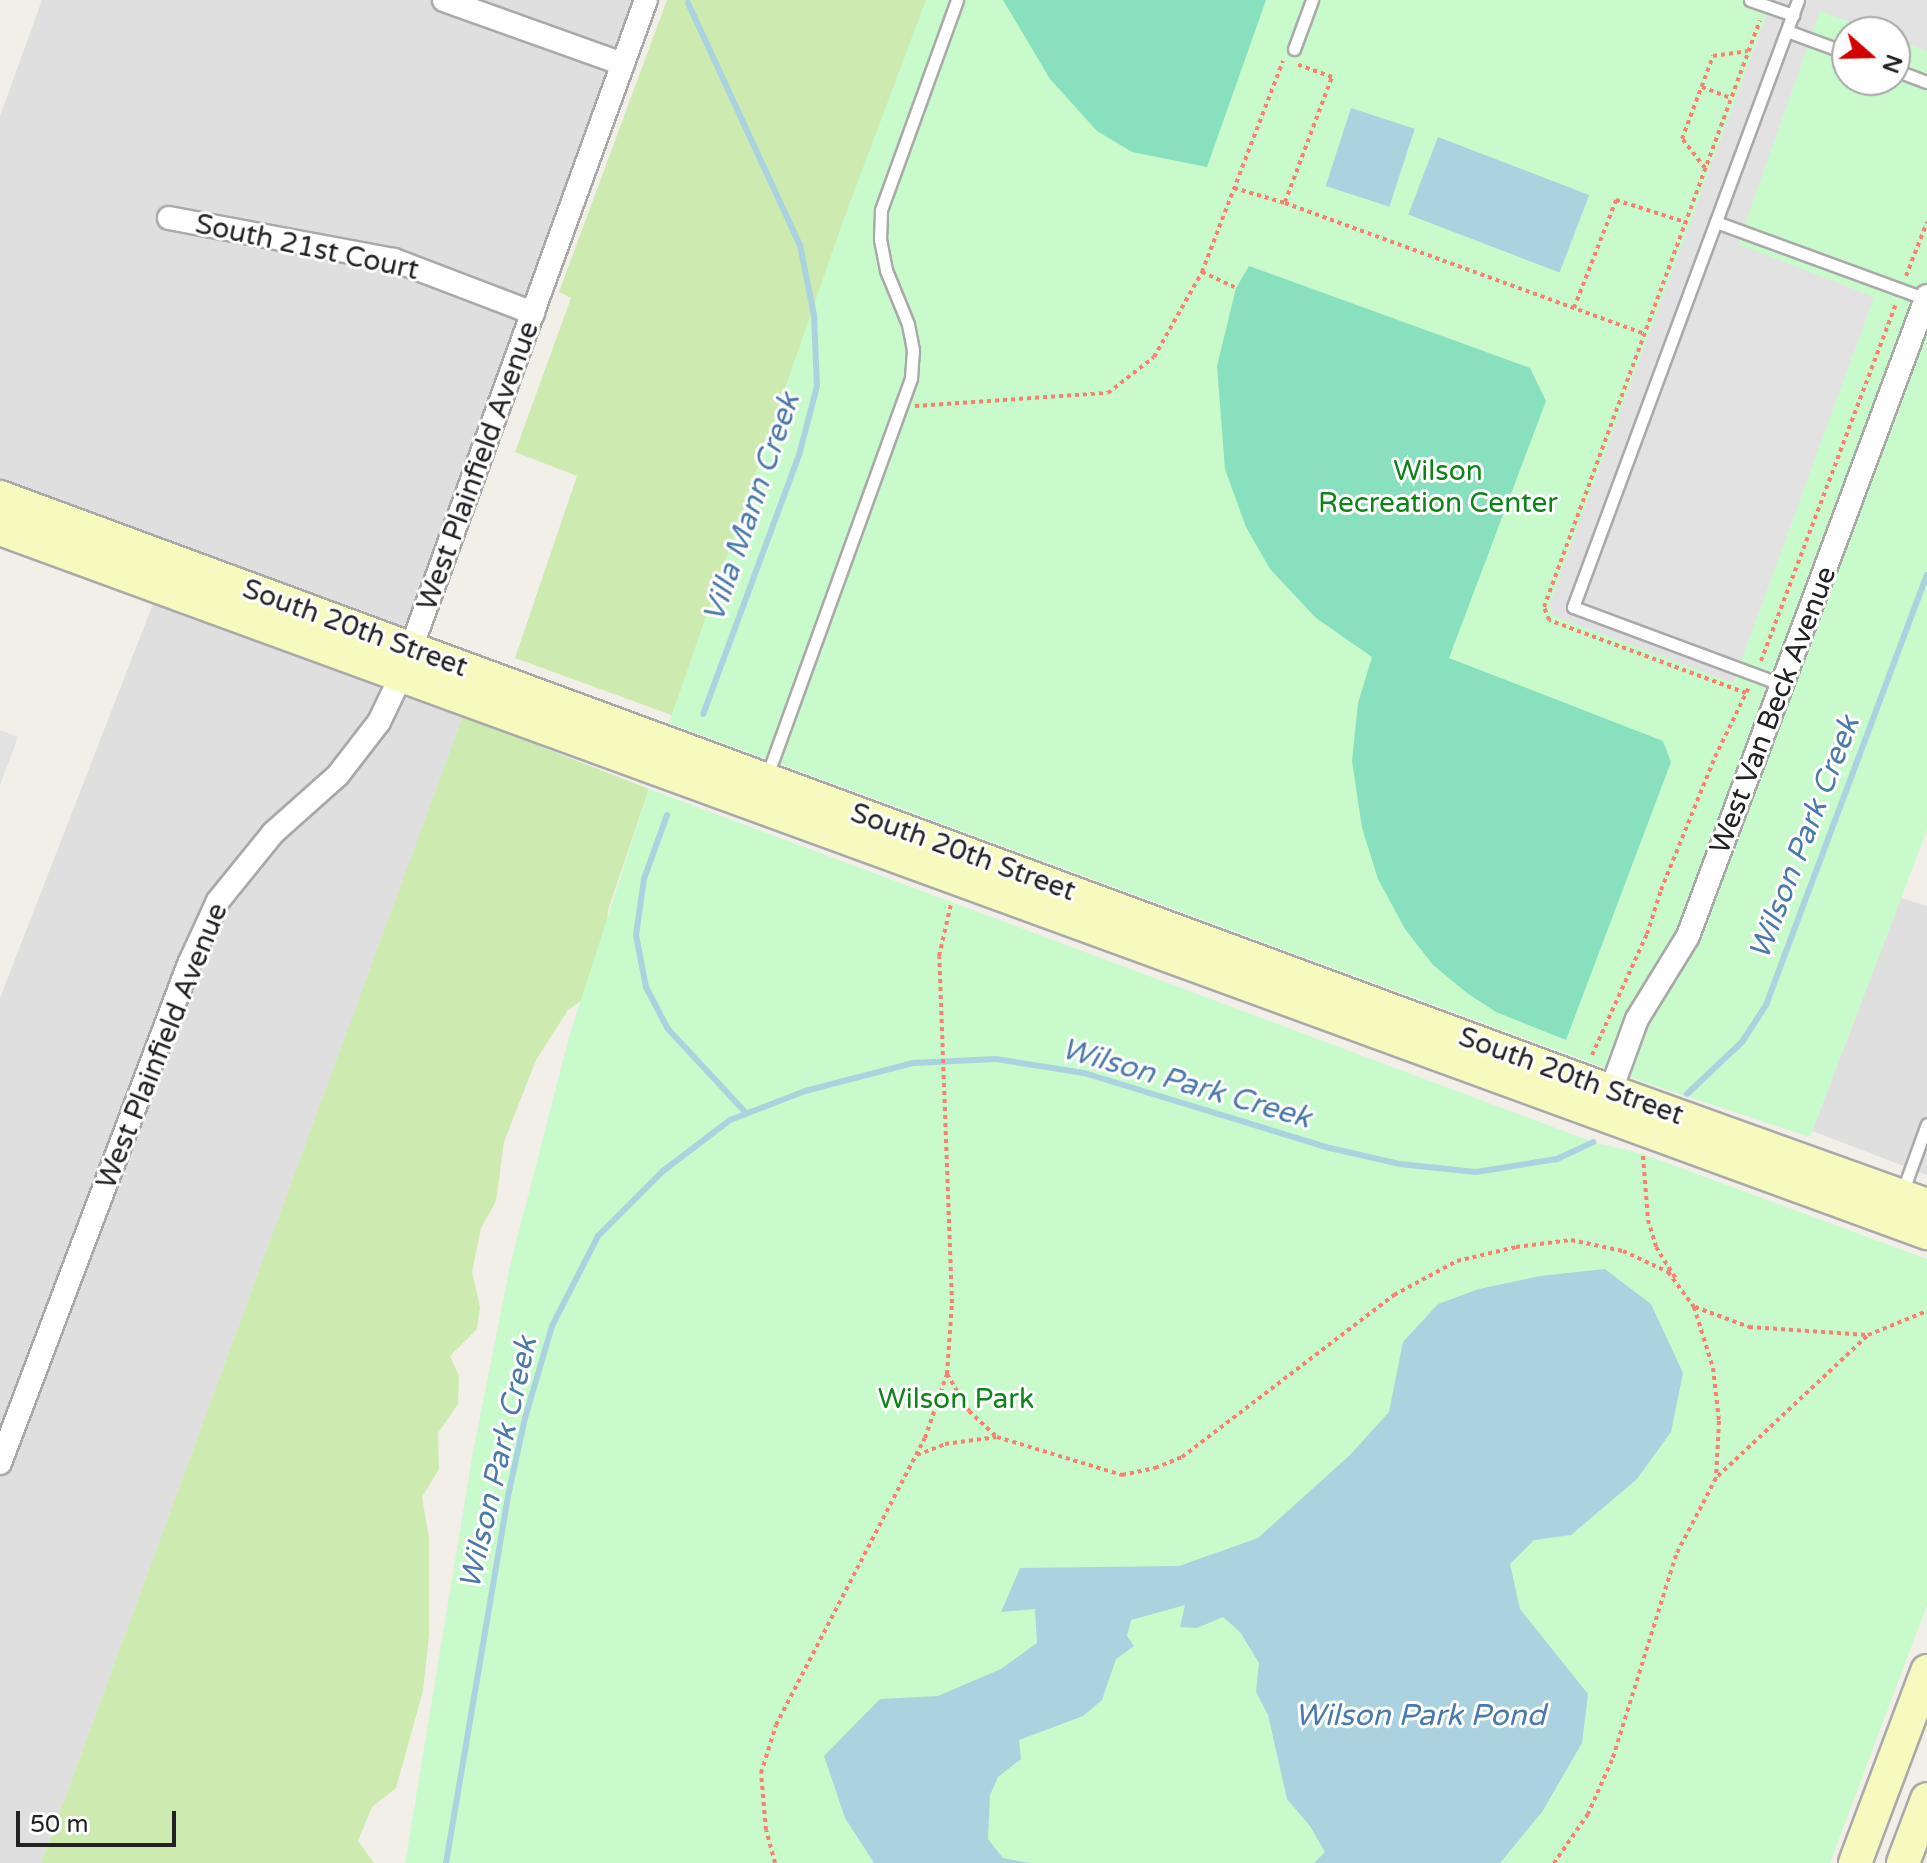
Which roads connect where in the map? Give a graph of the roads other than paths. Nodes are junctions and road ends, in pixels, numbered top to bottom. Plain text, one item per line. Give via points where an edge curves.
1 (444, 0) edge
2 (646, 0) edge
3 (957, 0) edge
4 (1312, 0) edge
5 (1750, 0) edge
6 (1798, 0) edge
7 (1793, 15) junction
8 (1787, 31) junction
9 (1831, 47) edge
10 (1294, 49) dead end
11 (623, 64) junction
12 (169, 218) dead end
13 (1716, 222) junction
14 (1926, 298) edge
15 (533, 313) junction
16 (0, 497) edge
17 (0, 529) edge
18 (406, 662) junction
19 (1784, 686) junction
20 (760, 793) junction
21 (1617, 1107) junction
22 (1927, 1124) edge
23 (1906, 1207) edge
24 (1927, 1233) edge
25 (0, 1463) edge
26 (1927, 1671) edge
27 (1927, 1799) edge
28 (1855, 1863) edge
29 (1903, 1863) edge

1 - 11 street
2 - 11 street, West Plainfield Avenue
3 - 20 lane via 881,210 886,270 913,350 911,378
4 - 10 lane
5 - 7 lane
6 - 7 lane
7 - 8 lane
8 - 9 lane
8 - 13 lane
11 - 15 street, West Plainfield Avenue
12 - 15 street, South 21st Court via 394,260
13 - 14 lane
13 - 19 lane via 1573,607
14 - 19 street, West Van Beck Avenue
15 - 18 street, West Plainfield Avenue
16 - 18 street, South 20th Street
17 - 18 street, South 20th Street
18 - 20 street, South 20th Street
18 - 25 street, West Plainfield Avenue via 379,722 338,775 273,833 218,901 189,964
19 - 21 street, West Van Beck Avenue via 1688,936 1637,1019
20 - 21 street, South 20th Street
21 - 23 street, South 20th Street
22 - 23 lane
23 - 24 street, South 20th Street
26 - 28 street
27 - 29 street

